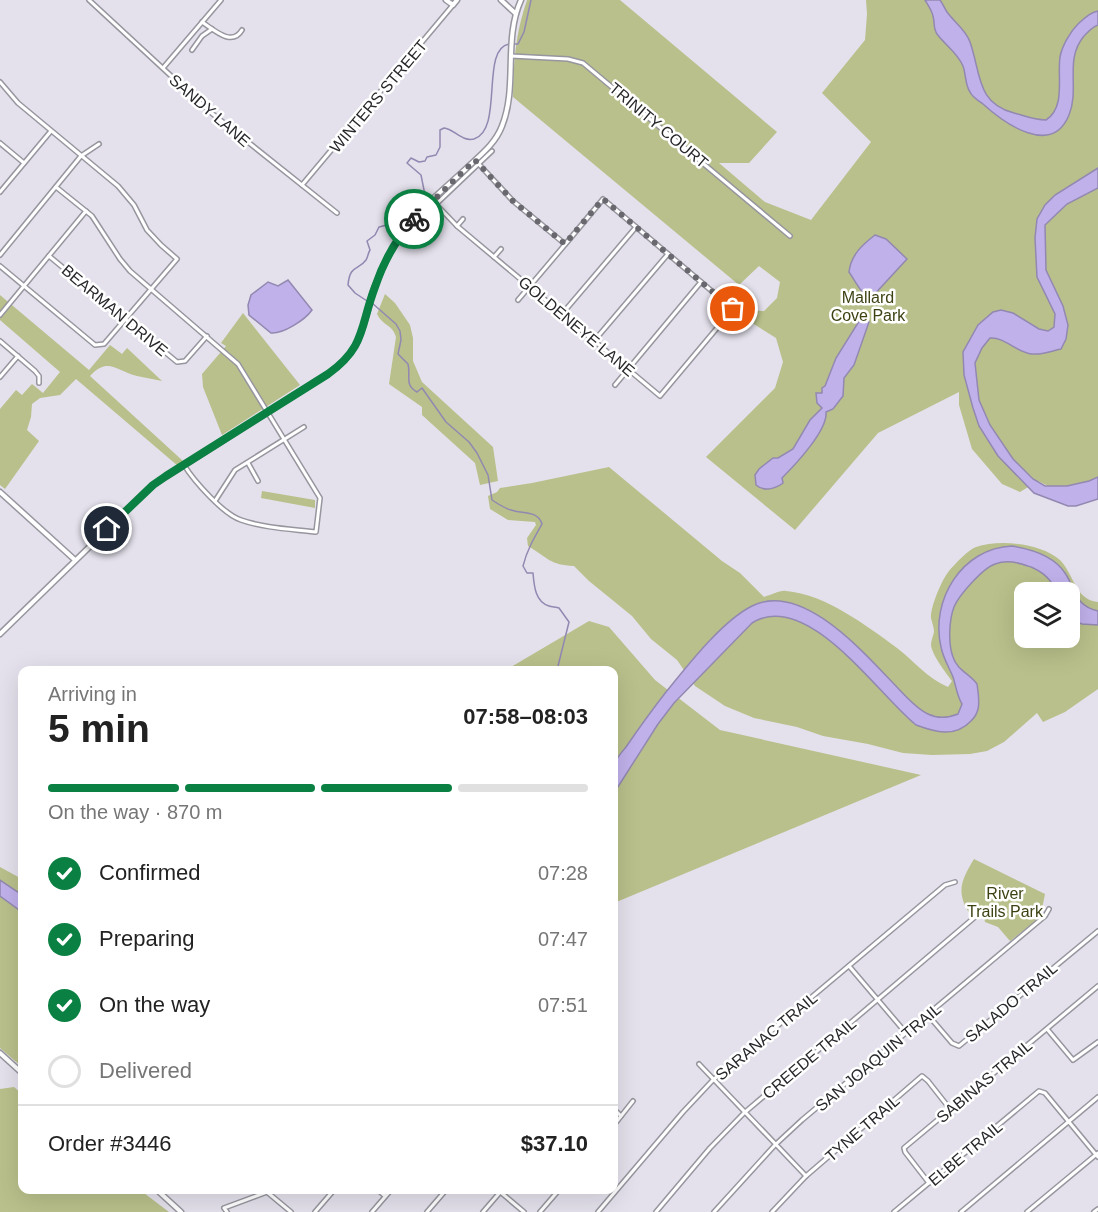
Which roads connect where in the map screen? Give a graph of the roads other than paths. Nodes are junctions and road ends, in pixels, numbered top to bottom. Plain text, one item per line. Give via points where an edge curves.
1 (89, 0) edge
2 (221, 0) edge
3 (446, 0) edge
4 (457, 0) edge
5 (501, 0) edge
6 (521, 0) edge
7 (453, 5) junction
8 (515, 13) junction
9 (202, 22) junction
10 (212, 29) junction
11 (242, 30) dead end
12 (192, 50) dead end
13 (511, 56) junction
14 (163, 68) junction
15 (0, 82) edge
16 (51, 130) junction
17 (0, 143) edge
18 (99, 144) dead end
19 (492, 151) dead end
20 (81, 156) junction
21 (477, 162) junction
22 (24, 163) junction
23 (302, 186) junction
24 (56, 187) junction
25 (0, 192) edge
26 (434, 202) junction
27 (431, 209) dead end
28 (86, 211) junction
29 (337, 213) dead end
30 (463, 219) dead end
31 (457, 226) junction
32 (636, 227) junction
33 (790, 236) dead end
34 (565, 244) junction
35 (501, 249) dead end
36 (668, 254) junction
37 (0, 255) edge
38 (49, 256) junction
39 (495, 257) junction
40 (0, 266) edge
41 (701, 282) junction
42 (24, 286) junction
43 (530, 286) junction
44 (151, 289) junction
45 (518, 300) dead end
46 (562, 314) junction
47 (0, 315) edge
48 (126, 319) junction
49 (207, 336) junction
50 (0, 341) edge
51 (594, 341) junction
52 (18, 356) junction
53 (628, 369) junction
54 (0, 377) edge
55 (39, 383) dead end
56 (615, 385) dead end
57 (268, 411) junction
58 (304, 428) dead end
59 (285, 439) junction
60 (248, 463) junction
61 (184, 465) junction
62 (258, 480) dead end
63 (0, 492) edge
64 (215, 501) junction
65 (76, 560) junction
66 (0, 634) edge
67 (955, 882) dead end
68 (1049, 909) dead end
69 (975, 917) dead end
70 (1098, 931) edge
71 (849, 966) junction
72 (1098, 986) edge
73 (878, 1000) junction
74 (928, 1015) junction
75 (1047, 1029) junction
76 (906, 1033) junction
77 (1098, 1042) edge
78 (0, 1053) edge
79 (699, 1065) dead end
80 (18, 1069) edge
81 (713, 1080) junction
82 (1098, 1097) edge
83 (633, 1101) dead end
84 (950, 1108) junction
85 (618, 1113) edge
86 (744, 1113) junction
87 (621, 1116) junction
88 (618, 1120) edge
89 (1069, 1122) junction
90 (775, 1145) junction
91 (1097, 1155) edge
92 (806, 1176) junction
93 (929, 1183) junction
94 (618, 1188) edge
95 (161, 1194) edge
96 (262, 1194) edge
97 (269, 1194) edge
98 (331, 1194) edge
99 (383, 1194) edge
100 (443, 1194) edge
101 (497, 1194) edge
102 (504, 1194) edge
103 (556, 1194) edge
104 (613, 1194) edge
105 (386, 1196) joint
106 (1098, 1209) edge
107 (181, 1212) edge
108 (227, 1212) edge
109 (291, 1212) edge
110 (315, 1212) edge
111 (372, 1212) edge
112 (428, 1212) edge
113 (483, 1212) edge
114 (524, 1212) edge
115 (540, 1212) edge
116 (598, 1212) edge
117 (656, 1212) edge
118 (714, 1212) edge
119 (772, 1212) edge
120 (894, 1212) edge
121 (961, 1212) edge
122 (1027, 1212) edge
123 (1094, 1212) edge

1 - 14 street, SANDY LANE
2 - 9 street
3 - 7 main road
4 - 7 main road
5 - 8 main road
6 - 8 main road
7 - 23 street, WINTERS STREET
8 - 13 main road
9 - 10 street
9 - 14 street
10 - 11 street via 232,38
10 - 12 street
13 - 21 main road via 503,124
13 - 33 street, TRINITY COURT via 583,63
14 - 23 street, SANDY LANE via 209,111
15 - 16 street
16 - 20 street
16 - 22 street
17 - 22 street
18 - 20 street
19 - 21 street
20 - 24 street
20 - 44 street via 127,195 147,230 177,259
21 - 26 main road
21 - 34 street via 513,201
22 - 25 street
23 - 29 street, SANDY LANE
24 - 28 street
24 - 37 street
26 - 27 street
26 - 31 street, GOLDENEYE LANE
26 - 57 main road via 398,240 373,291 362,334 348,357
28 - 38 street
28 - 44 street via 120,260
30 - 31 street
31 - 39 street, GOLDENEYE LANE
32 - 34 street via 603,199
32 - 36 street
32 - 46 street
34 - 43 street
35 - 39 street
36 - 41 street
36 - 51 street
38 - 42 street
38 - 48 street, BEARMAN DRIVE
39 - 43 street, GOLDENEYE LANE
40 - 42 street
41 - 53 street
41 - 53 street, GOLDENEYE LANE via 733,309 660,396
42 - 47 street
42 - 48 street via 95,345 104,344
43 - 45 street
43 - 46 street, GOLDENEYE LANE
44 - 48 street
44 - 49 street
46 - 51 street, GOLDENEYE LANE
48 - 49 street, BEARMAN DRIVE via 181,363
49 - 57 street via 238,364
50 - 52 street
51 - 53 street, GOLDENEYE LANE
52 - 54 street
52 - 55 street via 39,376
53 - 56 street
57 - 59 street
57 - 61 main road
58 - 59 street
59 - 60 street
59 - 64 street via 320,498 316,532 240,520
60 - 62 street
60 - 64 street via 232,473
61 - 64 street
61 - 65 main road via 153,485
63 - 65 main road
65 - 66 main road
67 - 71 street, SARANAC TRAIL via 945,885
68 - 74 street, SAN JOAQUIN TRAIL
69 - 73 street, CREEDE TRAIL
70 - 74 street, SALADO TRAIL via 959,1046
71 - 73 street
71 - 81 street, SARANAC TRAIL
72 - 75 street, SABINAS TRAIL
73 - 76 street
73 - 86 street, CREEDE TRAIL
74 - 76 street, SAN JOAQUIN TRAIL
75 - 77 street via 1073,1060
75 - 84 street, SABINAS TRAIL
76 - 90 street, SAN JOAQUIN TRAIL
78 - 80 main road
79 - 81 street
81 - 86 street
81 - 94 street, SARANAC TRAIL
82 - 89 street
83 - 87 street
84 - 92 street, TYNE TRAIL via 922,1076
84 - 93 street, SABINAS TRAIL via 904,1148
85 - 87 street
86 - 90 street
86 - 117 street, CREEDE TRAIL
87 - 88 street
89 - 91 street
89 - 93 street, ELBE TRAIL via 1039,1090
89 - 121 street
90 - 92 street
90 - 118 street, SAN JOAQUIN TRAIL
91 - 122 street
92 - 119 street, TYNE TRAIL
93 - 120 street, ELBE TRAIL
95 - 107 main road
96 - 108 street via 224,1208
97 - 109 street
98 - 110 street
99 - 105 street
100 - 112 street
101 - 113 street
102 - 114 street
103 - 115 street
104 - 116 street, SARANAC TRAIL
105 - 111 street
106 - 123 street

